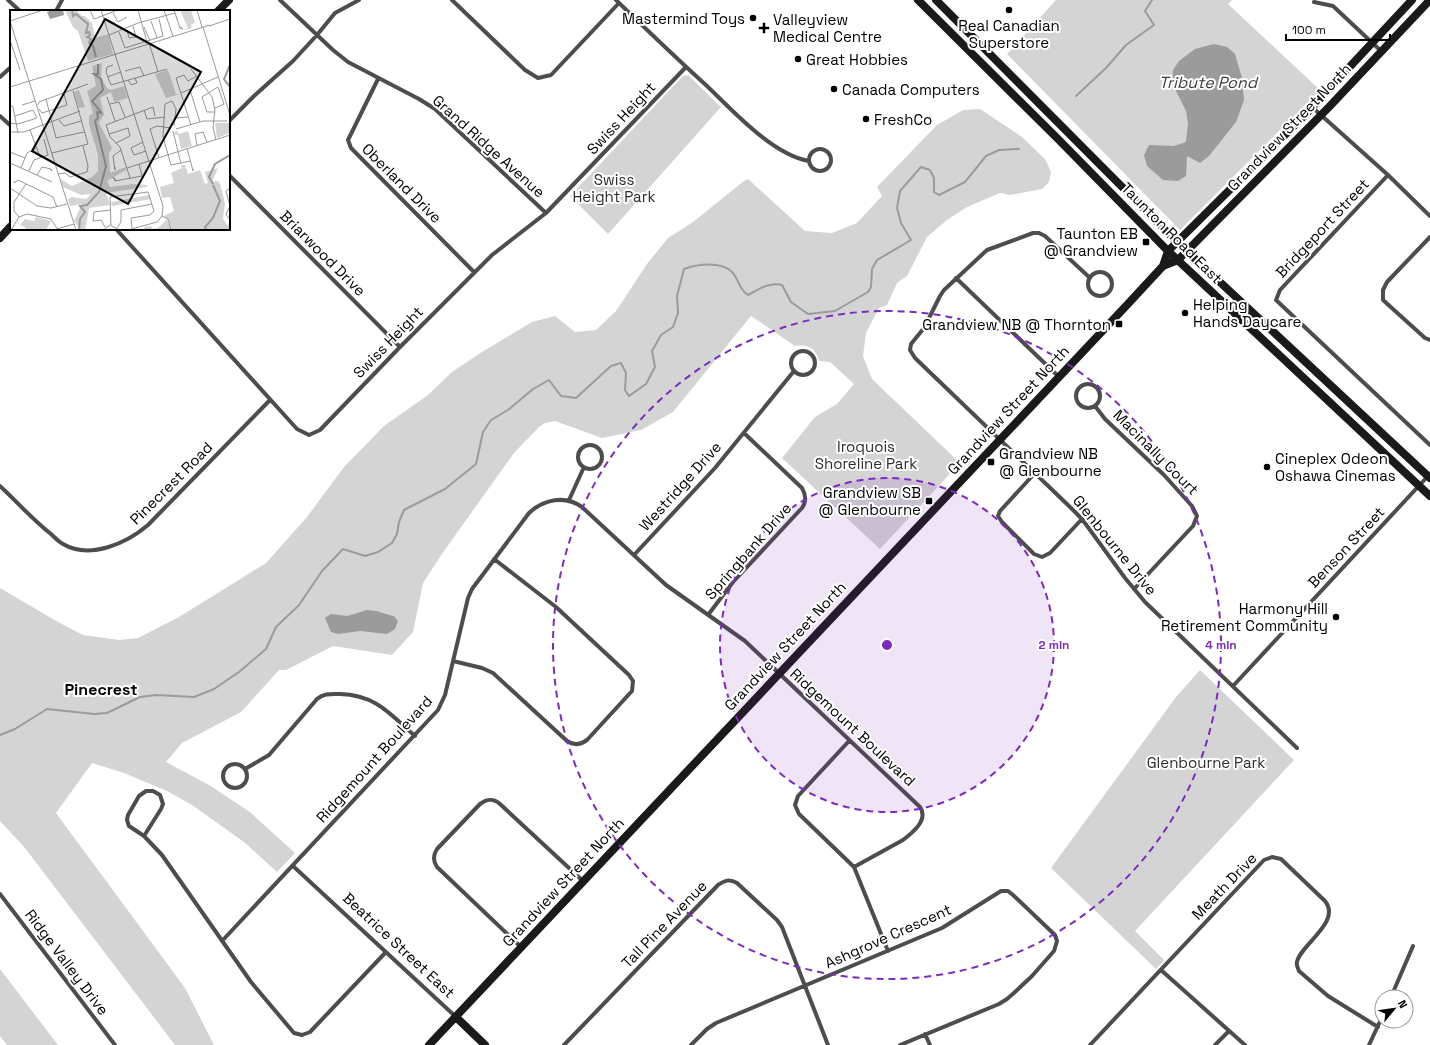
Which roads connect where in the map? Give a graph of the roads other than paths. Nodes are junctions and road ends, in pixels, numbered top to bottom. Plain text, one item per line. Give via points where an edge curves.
1 (8, 0) edge
2 (62, 0) edge
3 (229, 0) edge
4 (280, 0) edge
5 (359, 0) edge
6 (452, 0) edge
7 (918, 0) edge
8 (936, 0) edge
9 (1412, 0) edge
10 (1430, 0) edge
11 (618, 1) edge
12 (1314, 2) dead end
13 (19, 10) edge
14 (57, 10) edge
15 (219, 10) edge
16 (1398, 15) junction
17 (1408, 24) junction
18 (318, 35) junction
19 (1372, 43) junction
20 (1382, 51) junction
21 (686, 67) junction
22 (10, 68) edge
23 (1347, 70) junction
24 (0, 77) edge
25 (378, 79) junction
26 (1355, 79) junction
27 (1312, 107) junction
28 (1321, 115) junction
29 (0, 116) edge
30 (230, 120) edge
31 (10, 125) edge
32 (809, 161) junction
33 (1257, 162) junction
34 (1266, 170) junction
35 (1388, 175) junction
36 (230, 176) edge
37 (546, 213) junction
38 (1430, 216) edge
39 (10, 227) edge
40 (117, 230) edge
41 (1430, 237) edge
42 (0, 238) edge
43 (1177, 242) junction
44 (1186, 250) junction
45 (1168, 251) junction
46 (1178, 260) junction
47 (1162, 266) junction
48 (474, 272) junction
49 (956, 278) junction
50 (1090, 278) junction
51 (1430, 340) edge
52 (400, 347) junction
53 (794, 371) junction
54 (1058, 376) junction
55 (270, 400) junction
56 (1095, 406) junction
57 (744, 433) junction
58 (999, 440) junction
59 (1430, 445) edge
60 (584, 467) junction
61 (1035, 473) junction
62 (1429, 477) edge
63 (0, 486) edge
64 (1419, 486) junction
65 (1430, 496) edge
66 (569, 500) junction
67 (1082, 519) junction
68 (634, 555) junction
69 (494, 559) junction
70 (1134, 589) junction
71 (708, 615) junction
72 (453, 661) junction
73 (778, 673) junction
74 (1233, 686) junction
75 (414, 736) junction
76 (850, 741) junction
77 (1297, 748) dead end
78 (245, 769) junction
79 (144, 836) junction
80 (293, 866) junction
81 (854, 867) junction
82 (583, 881) junction
83 (0, 894) edge
84 (222, 941) junction
85 (1413, 946) dead end
86 (521, 947) junction
87 (888, 950) junction
88 (386, 952) junction
89 (1161, 970) junction
90 (805, 986) junction
91 (1394, 989) edge
92 (456, 1017) junction
93 (1374, 1025) edge
94 (1377, 1029) edge
95 (1229, 1031) junction
96 (926, 1034) junction
97 (116, 1045) edge
98 (429, 1045) edge
99 (485, 1045) edge
100 (564, 1045) edge
101 (691, 1045) edge
102 (828, 1045) edge
103 (900, 1045) edge
104 (930, 1045) edge
105 (1090, 1045) edge
106 (1215, 1045) edge
107 (1245, 1045) edge
108 (1369, 1045) edge

1 - 13 street
2 - 14 street
3 - 15 street
4 - 18 street, Grand Ridge Avenue
5 - 18 street via 335,13
6 - 11 street via 525,70 538,78 550,75
7 - 45 street, Taunton Road East
8 - 43 street, Taunton Road East
9 - 16 street, Grandview Street North
10 - 17 street, Grandview Street North
11 - 21 street
12 - 19 street via 1333,6
16 - 17 street
16 - 19 street, Grandview Street North
17 - 20 street, Grandview Street North
18 - 25 street, Grand Ridge Avenue via 348,62
18 - 30 street
19 - 20 street
19 - 23 street, Grandview Street North
20 - 26 street, Grandview Street North
21 - 32 street via 770,143 790,155
21 - 37 street, Swiss Height
22 - 24 street
23 - 26 street
23 - 27 street, Grandview Street North
25 - 37 street, Grand Ridge Avenue via 435,109
25 - 48 street, Oberland Drive via 348,140 351,148
26 - 28 street, Grandview Street North
27 - 28 street
27 - 33 street, Grandview Street North
28 - 34 street, Grandview Street North
28 - 35 street
29 - 31 street
32 - 32 street via 812,167 822,170 829,166 831,159 828,152 818,149 810,154
33 - 34 street
33 - 43 street, Grandview Street North
34 - 44 street, Grandview Street North
35 - 38 street
35 - 59 street, Bridgeport Street via 1280,290 1276,300
36 - 52 street, Briarwood Drive
37 - 48 street, Swiss Height
39 - 42 street
40 - 55 street, Swiss Height
41 - 51 street via 1387,282 1383,290 1383,300
43 - 44 street, Taunton Road East
43 - 45 street, Grandview Street North
44 - 46 street, Grandview Street North
44 - 62 street, Taunton Road East
45 - 46 street, Taunton Road East
45 - 47 street, Grandview Street North
46 - 47 street, Grandview Street North
46 - 64 street, Taunton Road East
47 - 54 street, Grandview Street North
48 - 52 street, Swiss Height
49 - 50 street via 987,250 1037,232 1045,236
49 - 54 street
49 - 58 street, Glenbourne Drive via 942,293 927,323 911,344 910,350 915,358
50 - 50 street via 1100,272 1107,274 1112,280 1110,292 1103,296 1095,295 1089,290
52 - 55 street, Swiss Height via 320,430 309,435 297,429
53 - 53 street via 791,364 795,354 805,351 812,355 815,365 811,372 804,375
53 - 57 street, Westridge Drive
54 - 58 street, Grandview Street North
55 - 63 street, Pinecrest Road via 148,525 123,542 103,549 76,549 63,544
56 - 56 street, Macinally Court via 1087,408 1077,402 1077,391 1082,385 1093,384 1098,389 1100,400
56 - 70 street, Macinally Court via 1105,419 1172,483 1196,512 1193,526
57 - 68 street, Westridge Drive
57 - 71 street, Springbank Drive via 802,488 805,501 802,508 733,582
58 - 61 street, Glenbourne Drive
58 - 73 street, Grandview Street North
60 - 60 street via 579,462 579,451 592,444 601,452 602,460 597,467
60 - 66 street
61 - 67 street, Glenbourne Drive
61 - 67 street via 998,516 1034,554 1042,557 1050,553
62 - 64 street, Benson Street
64 - 65 street, Taunton Road East
64 - 74 street, Benson Street
66 - 68 street, Ridgemount Boulevard via 585,510
66 - 69 street, Ridgemount Boulevard via 549,501 533,509
67 - 70 street, Glenbourne Drive
68 - 71 street, Ridgemount Boulevard via 666,585
69 - 72 street, Ridgemount Boulevard via 469,595
69 - 72 street via 556,607 629,675 633,681 632,691 587,740 574,745 493,673
70 - 74 street, Glenbourne Drive
71 - 73 street, Ridgemount Boulevard via 745,641
72 - 75 street, Ridgemount Boulevard via 442,703 433,717
73 - 76 street, Ridgemount Boulevard
73 - 82 street, Grandview Street North
74 - 77 street, Glenbourne Drive
75 - 78 street via 372,700 348,694 325,694 317,699 269,755
75 - 80 street, Ridgemount Boulevard
76 - 81 street via 798,796 795,805 799,814
76 - 81 street, Ridgemount Boulevard via 917,804 923,815 919,825 903,840
78 - 78 street via 238,764 230,764 224,770 224,780 232,788 240,787 246,781
79 - 79 street via 163,804 160,796 153,791 141,794 128,815 129,826
79 - 84 street via 162,855
80 - 84 street, Ridgemount Boulevard
80 - 88 street, Beatrice Street East
81 - 87 street
82 - 86 street, Grandview Street North
82 - 86 street via 500,804 493,800 480,804 438,849 434,862 437,868
83 - 97 street, Ridge Valley Drive
84 - 88 street via 287,1026 302,1036 312,1030
85 - 91 street
86 - 92 street, Grandview Street North
87 - 90 street, Ashgrove Crescent
87 - 96 street, Ashgrove Crescent via 947,925 995,894 1004,891 1013,894 1052,931 1056,938 1057,945 1054,950 1008,999
88 - 92 street, Beatrice Street East
89 - 93 street, Meath Drive via 1264,860 1274,857 1281,860 1325,901 1329,909 1328,918 1298,959 1299,970 1328,996
89 - 95 street
89 - 105 street, Meath Drive
90 - 100 street, Tall Pine Avenue via 780,923 737,883 726,880 718,885
90 - 101 street, Ashgrove Crescent via 716,1023 706,1029
90 - 102 street, Tall Pine Avenue
92 - 98 street, Grandview Street North
92 - 99 street, Beatrice Street East
94 - 108 street
95 - 106 street
95 - 107 street
96 - 103 street, Ashgrove Crescent
96 - 104 street

